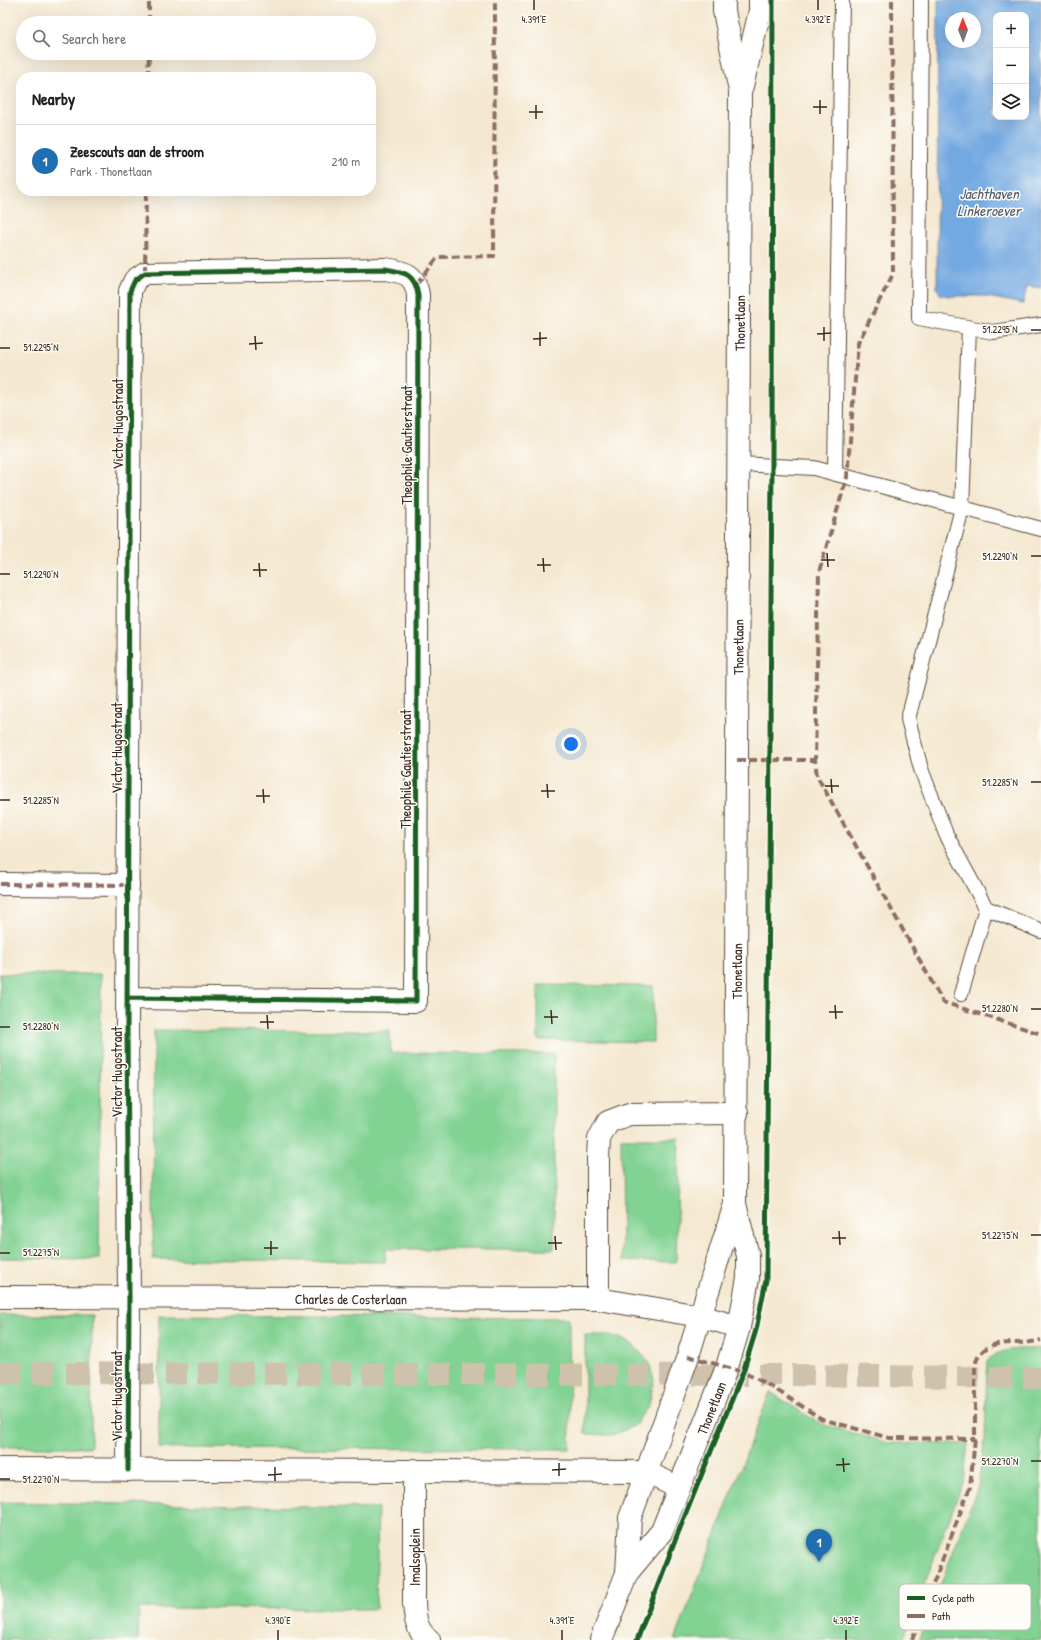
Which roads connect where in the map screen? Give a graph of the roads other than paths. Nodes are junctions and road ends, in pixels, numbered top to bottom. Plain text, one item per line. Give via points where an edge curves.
1 (724, 0) edge
2 (760, 0) edge
3 (842, 0) edge
4 (921, 0) edge
5 (740, 91) junction
6 (385, 269) joint
7 (1041, 325) edge
8 (969, 328) junction
9 (739, 464) junction
10 (835, 474) junction
11 (962, 508) junction
12 (1041, 529) edge
13 (0, 884) edge
14 (128, 885) junction
15 (986, 908) junction
16 (1041, 931) edge
17 (961, 994) dead end
18 (128, 998) junction
19 (737, 1112) junction
20 (735, 1204) junction
21 (0, 1297) edge
22 (129, 1297) junction
23 (598, 1299) junction
24 (700, 1316) junction
25 (739, 1327) junction
26 (0, 1469) edge
27 (128, 1470) junction
28 (414, 1470) junction
29 (646, 1472) junction
30 (679, 1488) junction
31 (627, 1573) junction
32 (429, 1640) edge
33 (601, 1640) edge

1 - 5 street, Thonetlaan
2 - 5 street, Thonetlaan via 760,11
3 - 10 lane
4 - 8 lane via 919,318
5 - 9 street, Thonetlaan
6 - 14 street, Victor Hugostraat via 145,273 135,280 130,291
6 - 18 street, Theophile Gautierstraat via 409,275 416,284 418,295 416,1001
7 - 8 lane via 993,332
8 - 11 lane
9 - 10 lane via 814,468
9 - 19 street, Thonetlaan
10 - 11 lane
11 - 12 lane
11 - 15 lane via 908,719 921,769 946,834
13 - 14 street
14 - 18 street, Victor Hugostraat
15 - 16 lane
15 - 17 lane
18 - 22 street, Victor Hugostraat
19 - 20 street, Thonetlaan
19 - 23 street via 629,1114 608,1122 599,1139
20 - 24 street, Thonetlaan
20 - 25 street, Thonetlaan via 748,1256 748,1278
21 - 22 street, Charles de Costerlaan
22 - 23 street, Charles de Costerlaan
22 - 27 street, Victor Hugostraat
23 - 24 street, Charles de Costerlaan
24 - 25 street
24 - 29 street, Thonetlaan
25 - 30 street, Thonetlaan via 727,1367
26 - 27 street
27 - 28 street
28 - 29 street
28 - 32 street, Imalsoplein via 415,1621 422,1634
29 - 30 street
29 - 31 street, Thonetlaan via 630,1518
30 - 31 street, Thonetlaan via 662,1531
31 - 33 street, Thonetlaan

